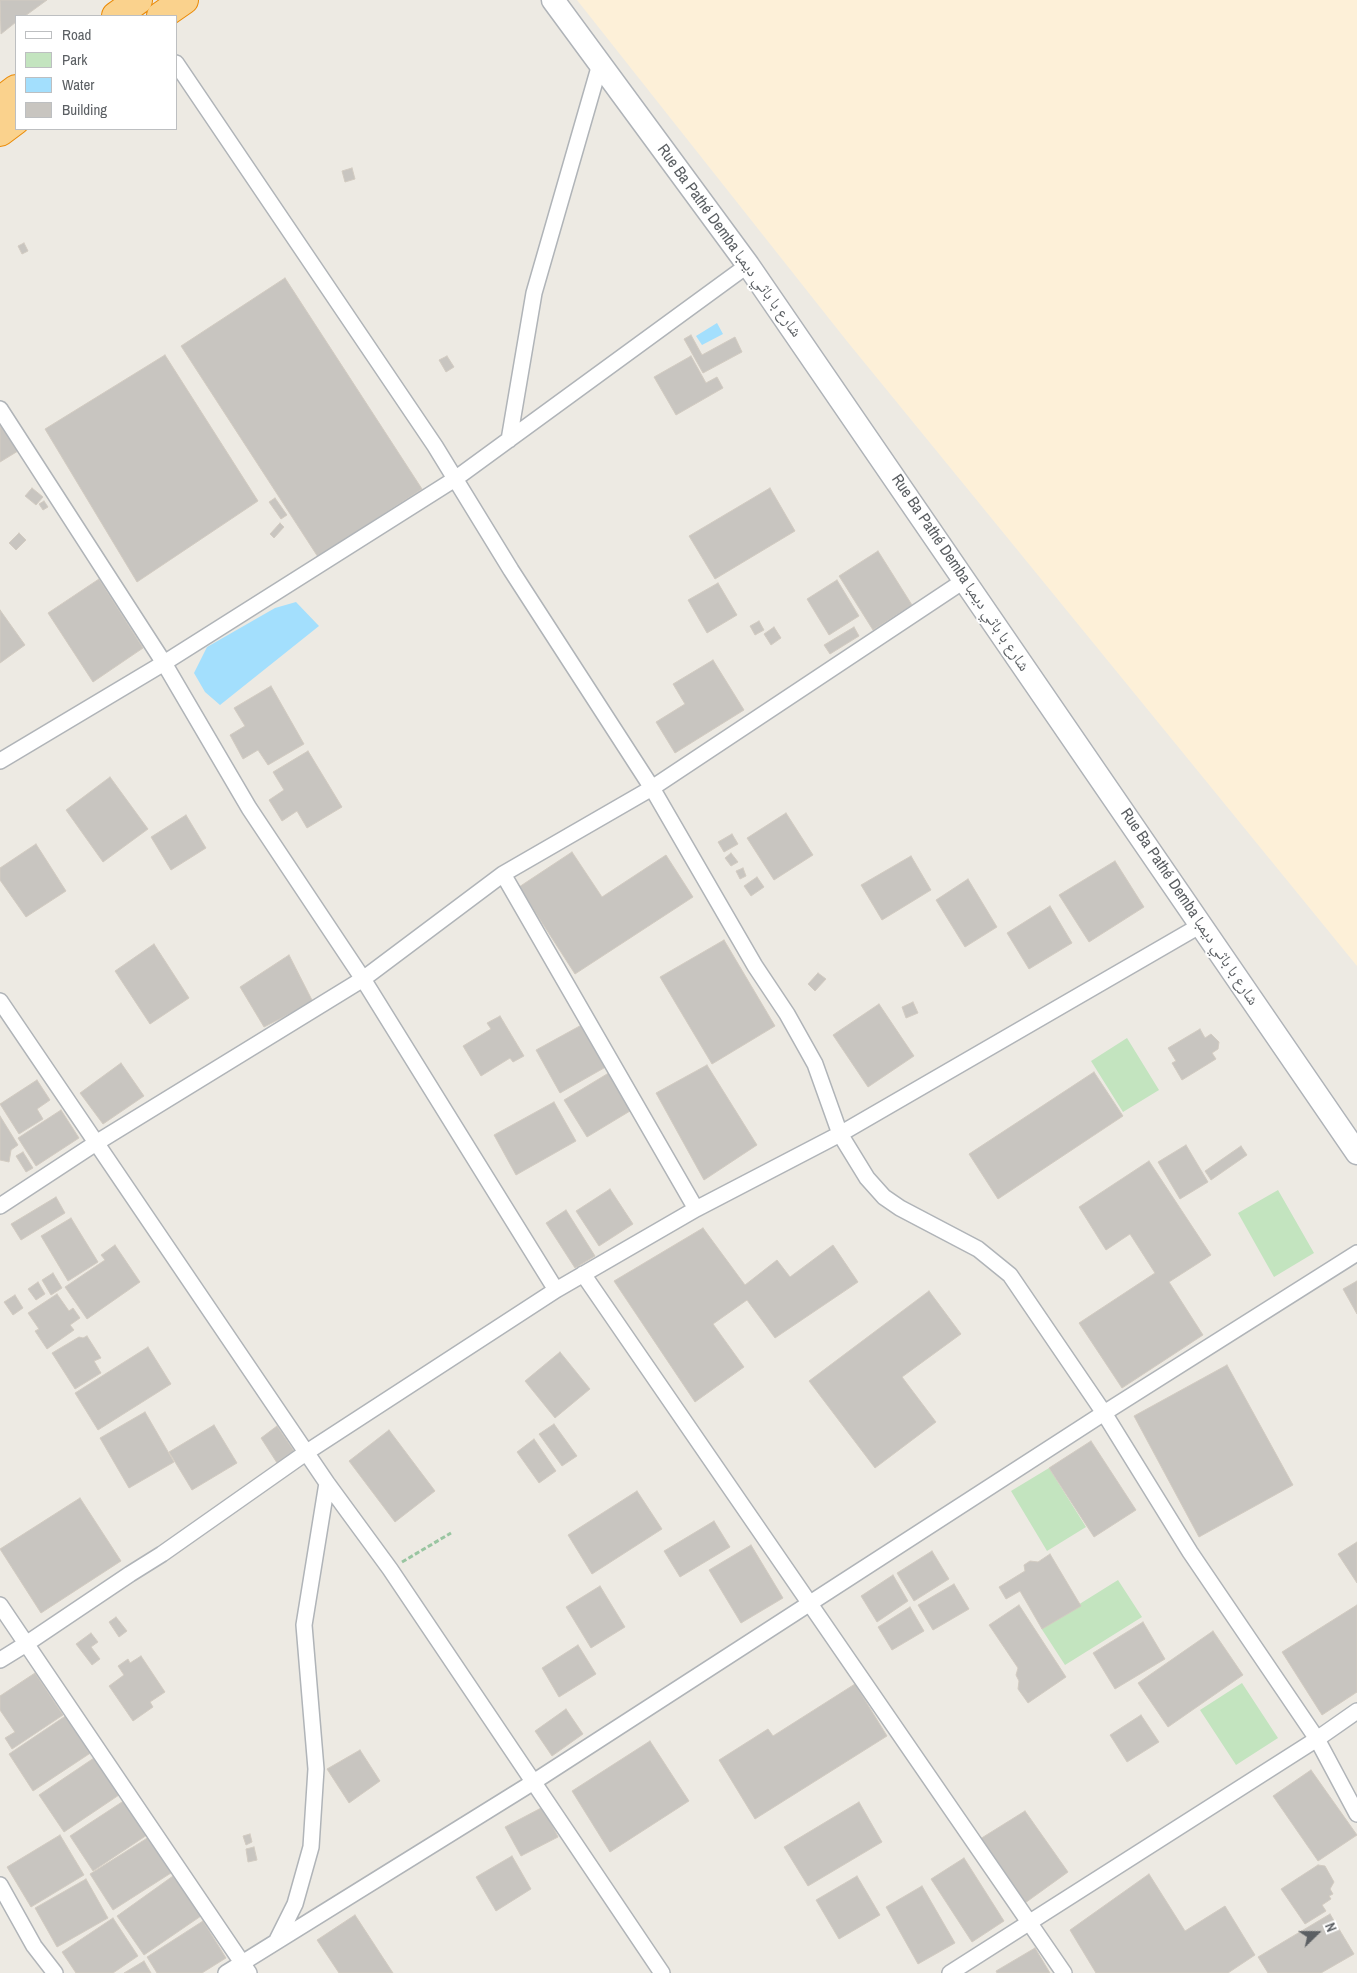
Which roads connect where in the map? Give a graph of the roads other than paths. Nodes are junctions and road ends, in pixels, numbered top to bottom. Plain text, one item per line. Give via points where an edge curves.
1 (138, 0) edge
2 (184, 0) edge
3 (553, 0) edge
4 (117, 15) edge
5 (162, 15) edge
6 (600, 64) junction
7 (178, 66) edge
8 (15, 90) edge
9 (0, 101) edge
10 (15, 121) edge
11 (0, 132) edge
12 (748, 265) junction
13 (0, 409) edge
14 (509, 440) junction
15 (456, 479) junction
16 (966, 580) junction
17 (164, 663) junction
18 (0, 761) edge
19 (652, 788) junction
20 (502, 874) junction
21 (1201, 925) junction
22 (363, 979) junction
23 (0, 1001) edge
24 (840, 1134) junction
25 (96, 1144) junction
26 (1357, 1153) edge
27 (0, 1206) edge
28 (696, 1209) junction
29 (1357, 1253) edge
30 (583, 1274) junction
31 (556, 1290) junction
32 (1104, 1413) junction
33 (307, 1452) junction
34 (328, 1483) junction
35 (810, 1603) junction
36 (0, 1605) edge
37 (26, 1644) junction
38 (0, 1660) edge
39 (1357, 1711) edge
40 (1317, 1739) junction
41 (532, 1783) junction
42 (1357, 1814) edge
43 (0, 1885) edge
44 (1029, 1921) junction
45 (277, 1940) junction
46 (245, 1967) edge
47 (55, 1973) edge
48 (226, 1973) edge
49 (662, 1973) edge
50 (950, 1973) edge
51 (1064, 1973) edge

1 - 4 highway
2 - 5 highway
3 - 6 street, Rue Ba Pathé Demba شارع با باثي ديمبا
6 - 12 street, Rue Ba Pathé Demba شارع با باثي ديمبا
6 - 14 street via 534,293
7 - 15 street
8 - 9 highway
10 - 11 highway
12 - 14 street
12 - 16 street, Rue Ba Pathé Demba شارع با باثي ديمبا
13 - 17 street
14 - 15 street
15 - 17 street
15 - 19 street
16 - 19 street
16 - 21 street, Rue Ba Pathé Demba شارع با باثي ديمبا
17 - 18 street
17 - 22 street via 249,808
19 - 20 street
19 - 24 street via 815,1064
20 - 22 street
20 - 28 street
21 - 24 street
21 - 26 street, Rue Ba Pathé Demba شارع با باثي ديمبا
22 - 25 street
22 - 31 street
23 - 25 street
24 - 28 street
24 - 32 street via 867,1178 884,1197 978,1249 1010,1275
25 - 27 street
25 - 33 street
28 - 30 street
29 - 32 street
30 - 31 street
30 - 35 street
31 - 33 street
32 - 35 street
32 - 40 street via 1190,1552
33 - 34 street
33 - 37 street
34 - 41 street via 390,1569
34 - 45 street via 304,1624 316,1770 311,1847 295,1904
35 - 41 street
35 - 44 street
36 - 37 street
37 - 38 street
37 - 46 street
39 - 40 street
40 - 42 street
40 - 44 street
41 - 45 street
41 - 49 street
43 - 47 street via 34,1946
44 - 50 street
44 - 51 street
45 - 46 street
46 - 48 street

